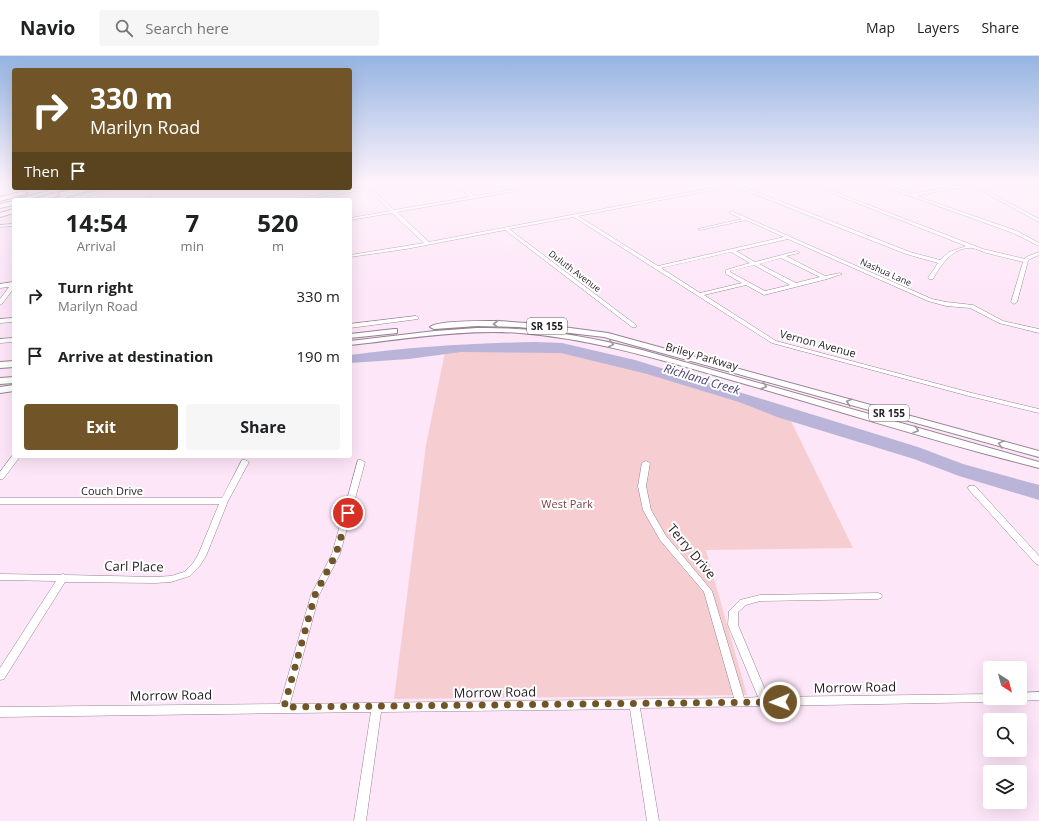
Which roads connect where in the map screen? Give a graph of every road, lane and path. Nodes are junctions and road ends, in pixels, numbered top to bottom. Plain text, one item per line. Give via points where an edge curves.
1 (402, 220) edge
2 (555, 220) edge
3 (580, 220) edge
4 (743, 220) edge
5 (748, 220) edge
6 (825, 220) edge
7 (903, 220) edge
8 (980, 220) edge
9 (12, 225) edge
10 (0, 226) edge
11 (506, 229) junction
12 (700, 229) dead end
13 (788, 238) junction
14 (428, 244) junction
15 (1039, 245) edge
16 (971, 246) junction
17 (732, 251) junction
18 (797, 252) dead end
19 (1039, 253) edge
20 (352, 256) edge
21 (782, 256) junction
22 (1026, 261) junction
23 (940, 262) junction
24 (755, 263) junction
25 (656, 268) junction
26 (840, 274) dead end
27 (824, 278) junction
28 (931, 278) dead end
29 (747, 283) junction
30 (12, 285) edge
31 (795, 285) junction
32 (0, 286) edge
33 (12, 288) edge
34 (700, 295) junction
35 (1014, 302) dead end
36 (0, 303) edge
37 (416, 318) dead end
38 (12, 320) edge
39 (0, 321) edge
40 (352, 326) edge
41 (634, 326) dead end
42 (1039, 331) edge
43 (352, 336) edge
44 (12, 340) edge
45 (0, 341) edge
46 (352, 343) edge
47 (12, 364) edge
48 (0, 365) edge
49 (12, 373) edge
50 (0, 375) edge
51 (12, 380) edge
52 (0, 381) edge
53 (12, 388) edge
54 (0, 390) edge
55 (1039, 411) edge
56 (1039, 454) edge
57 (15, 458) dead end
58 (246, 462) dead end
59 (361, 462) dead end
60 (646, 463) dead end
61 (1039, 465) edge
62 (0, 477) edge
63 (972, 488) dead end
64 (0, 501) edge
65 (224, 501) junction
66 (1039, 562) edge
67 (63, 577) junction
68 (0, 578) edge
69 (878, 596) dead end
70 (0, 676) edge
71 (1039, 696) edge
72 (1027, 697) edge
73 (983, 698) edge
74 (740, 702) junction
75 (765, 702) junction
76 (634, 704) junction
77 (284, 707) junction
78 (377, 707) junction
79 (0, 712) edge
80 (360, 821) edge
81 (653, 821) edge

1 - 14 street
2 - 11 street
3 - 25 street, Vernon Avenue
4 - 12 street
5 - 13 street, Nashua Lane
6 - 23 street via 908,253
7 - 16 street
8 - 15 street via 1015,232
9 - 10 street
11 - 14 street
11 - 41 street, Duluth Avenue
13 - 17 street
13 - 42 street, Nashua Lane via 930,300 971,306 1001,322
14 - 20 street
16 - 22 street
16 - 23 street via 956,249 944,256
17 - 24 street
17 - 25 street
18 - 21 street
19 - 22 street
21 - 24 street
21 - 27 street
22 - 35 street
23 - 28 street
24 - 29 street via 728,270 728,273
24 - 31 street
25 - 34 street, Vernon Avenue
26 - 27 street
27 - 31 street
29 - 31 street via 764,293
29 - 34 street
30 - 32 street
33 - 36 street
34 - 55 street, Vernon Avenue via 774,342
37 - 40 street
38 - 39 street
56 -> 43 highway, Briley Parkway / SR 155 via 605,335 544,325 476,324
44 - 45 street
46 -> 61 highway, Briley Parkway / SR 155 via 446,332 486,331 518,331 592,340 668,359
47 - 48 highway
49 - 50 highway
51 - 52 highway
53 - 54 highway
57 - 62 street
58 - 65 street, Carl Place
59 - 77 street via 336,554 315,595
60 - 74 street, Terry Drive via 642,486 647,510 663,538 708,591
63 - 66 street
64 - 65 street, Couch Drive
65 - 67 street, Carl Place via 202,556 187,574 155,580
67 - 68 street, Carl Place
67 - 70 street
69 - 75 street via 760,598 744,602 734,612 733,625
71 - 72 street
73 - 75 street, Morrow Road
74 - 75 street, Morrow Road
74 - 76 street, Morrow Road
76 - 78 street, Morrow Road
76 - 81 street
77 - 78 street, Morrow Road
77 - 79 street, Morrow Road
78 - 80 street

